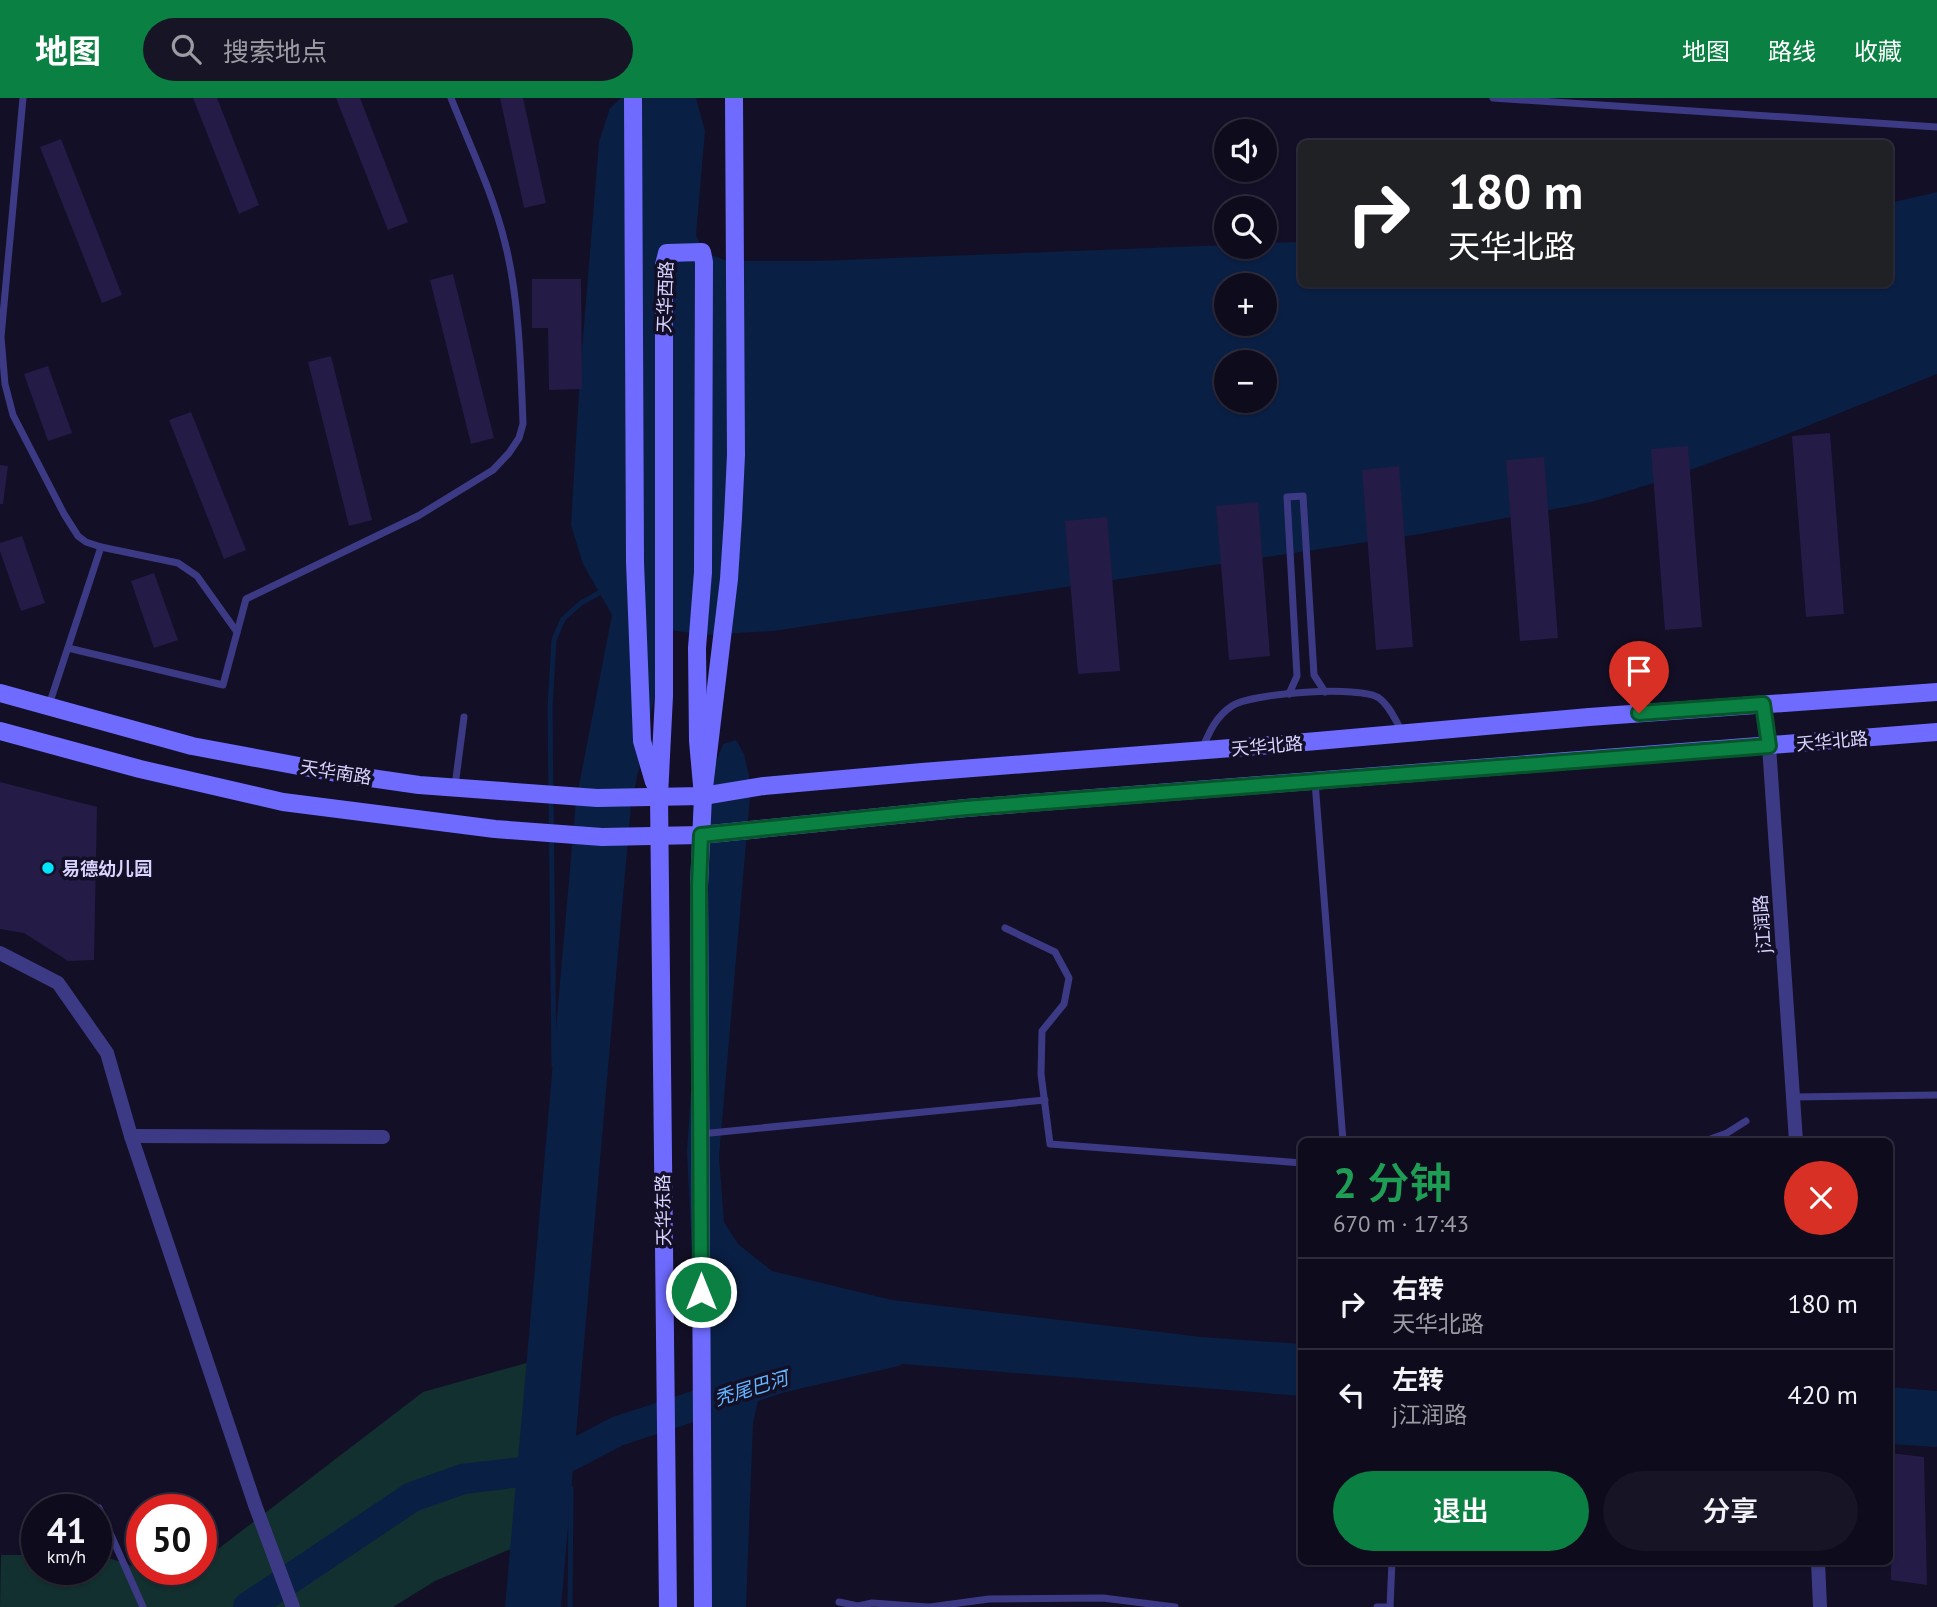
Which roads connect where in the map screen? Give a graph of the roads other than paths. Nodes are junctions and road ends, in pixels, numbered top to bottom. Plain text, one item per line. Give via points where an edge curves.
1 (23, 98) edge
2 (451, 98) edge
3 (633, 98) edge
4 (734, 98) edge
5 (1493, 98) edge
6 (1937, 127) edge
7 (101, 547) junction
8 (237, 632) junction
9 (68, 648) junction
10 (1325, 692) junction
11 (1937, 692) edge
12 (0, 693) edge
13 (1289, 694) junction
14 (1763, 704) junction
15 (48, 707) junction
16 (464, 718) dead end
17 (0, 732) edge
18 (1937, 732) edge
19 (1403, 734) junction
20 (1769, 746) junction
21 (1201, 751) junction
22 (1315, 781) junction
23 (455, 788) junction
24 (681, 796) joint
25 (659, 804) junction
26 (702, 804) junction
27 (659, 835) junction
28 (680, 835) joint
29 (701, 835) junction
30 (1004, 928) dead end
31 (0, 953) edge
32 (1937, 1095) edge
33 (1793, 1097) junction
34 (1045, 1100) junction
35 (1746, 1121) dead end
36 (700, 1135) junction
37 (131, 1136) junction
38 (383, 1138) dead end
39 (1343, 1138) edge
40 (1713, 1138) edge
41 (1796, 1138) edge
42 (1298, 1164) edge
43 (112, 1537) edge
44 (1392, 1565) edge
45 (1818, 1565) edge
46 (839, 1602) dead end
47 (998, 1603) edge
48 (142, 1605) edge
49 (293, 1607) edge
50 (668, 1607) edge
51 (703, 1607) edge
52 (929, 1607) edge
53 (1175, 1607) edge
54 (1377, 1607) edge
55 (1390, 1607) edge
56 (1820, 1607) edge

1 - 7 lane via 1,337 5,384 13,415 64,514 78,536
2 - 8 lane via 506,247 522,400 519,438 493,470 418,516 246,599
3 - 25 main road, 天华西路 via 635,562 642,741
4 - 26 main road via 736,455 729,579
5 - 6 lane
7 - 8 lane via 178,563 197,576
7 - 9 lane
8 - 9 lane via 223,685
9 - 15 lane
10 - 13 lane
10 - 13 lane via 1314,675 1303,496 1287,497 1297,676
10 - 19 lane via 1361,691 1380,698
11 - 14 main road, 天华北路
12 - 15 main road, 天华南路
13 - 21 lane via 1233,705 1211,729
14 - 19 main road, 天华北路
14 - 20 street, j江润路
15 - 23 main road, 天华南路 via 192,746 336,773
16 - 23 lane
17 - 27 main road, 天华南路 via 284,802 495,829
18 - 20 main road, 天华北路
19 - 21 main road, 天华北路
20 - 22 main road, 天华北路
20 - 33 street, j江润路
21 - 26 main road, 天华北路 via 777,785
22 - 29 main road, 天华北路 via 966,808
22 - 39 lane
23 - 25 main road, 天华南路
24 - 25 main road, 天华南路
24 - 26 main road, 天华北路
25 - 26 main road, 天华西路 via 664,696 664,265 667,253 698,251 705,262 703,572 697,648
25 - 27 main road, 天华东路
26 - 29 main road, 天华东路
27 - 28 main road, 天华南路
27 - 50 main road, 天华东路
28 - 29 main road, 天华北路
29 - 36 main road, 天华东路
30 - 34 lane via 1055,951 1069,978 1064,1004 1042,1031
31 - 37 street via 58,984 107,1054
32 - 33 lane
33 - 41 street, j江润路
34 - 36 lane
34 - 42 lane via 1050,1144
35 - 40 lane
36 - 51 main road, 天华东路
37 - 38 street
37 - 49 street
43 - 48 lane
44 - 55 lane
45 - 56 street
46 - 52 lane
47 - 52 lane
47 - 53 lane via 1103,1598
54 - 55 lane

